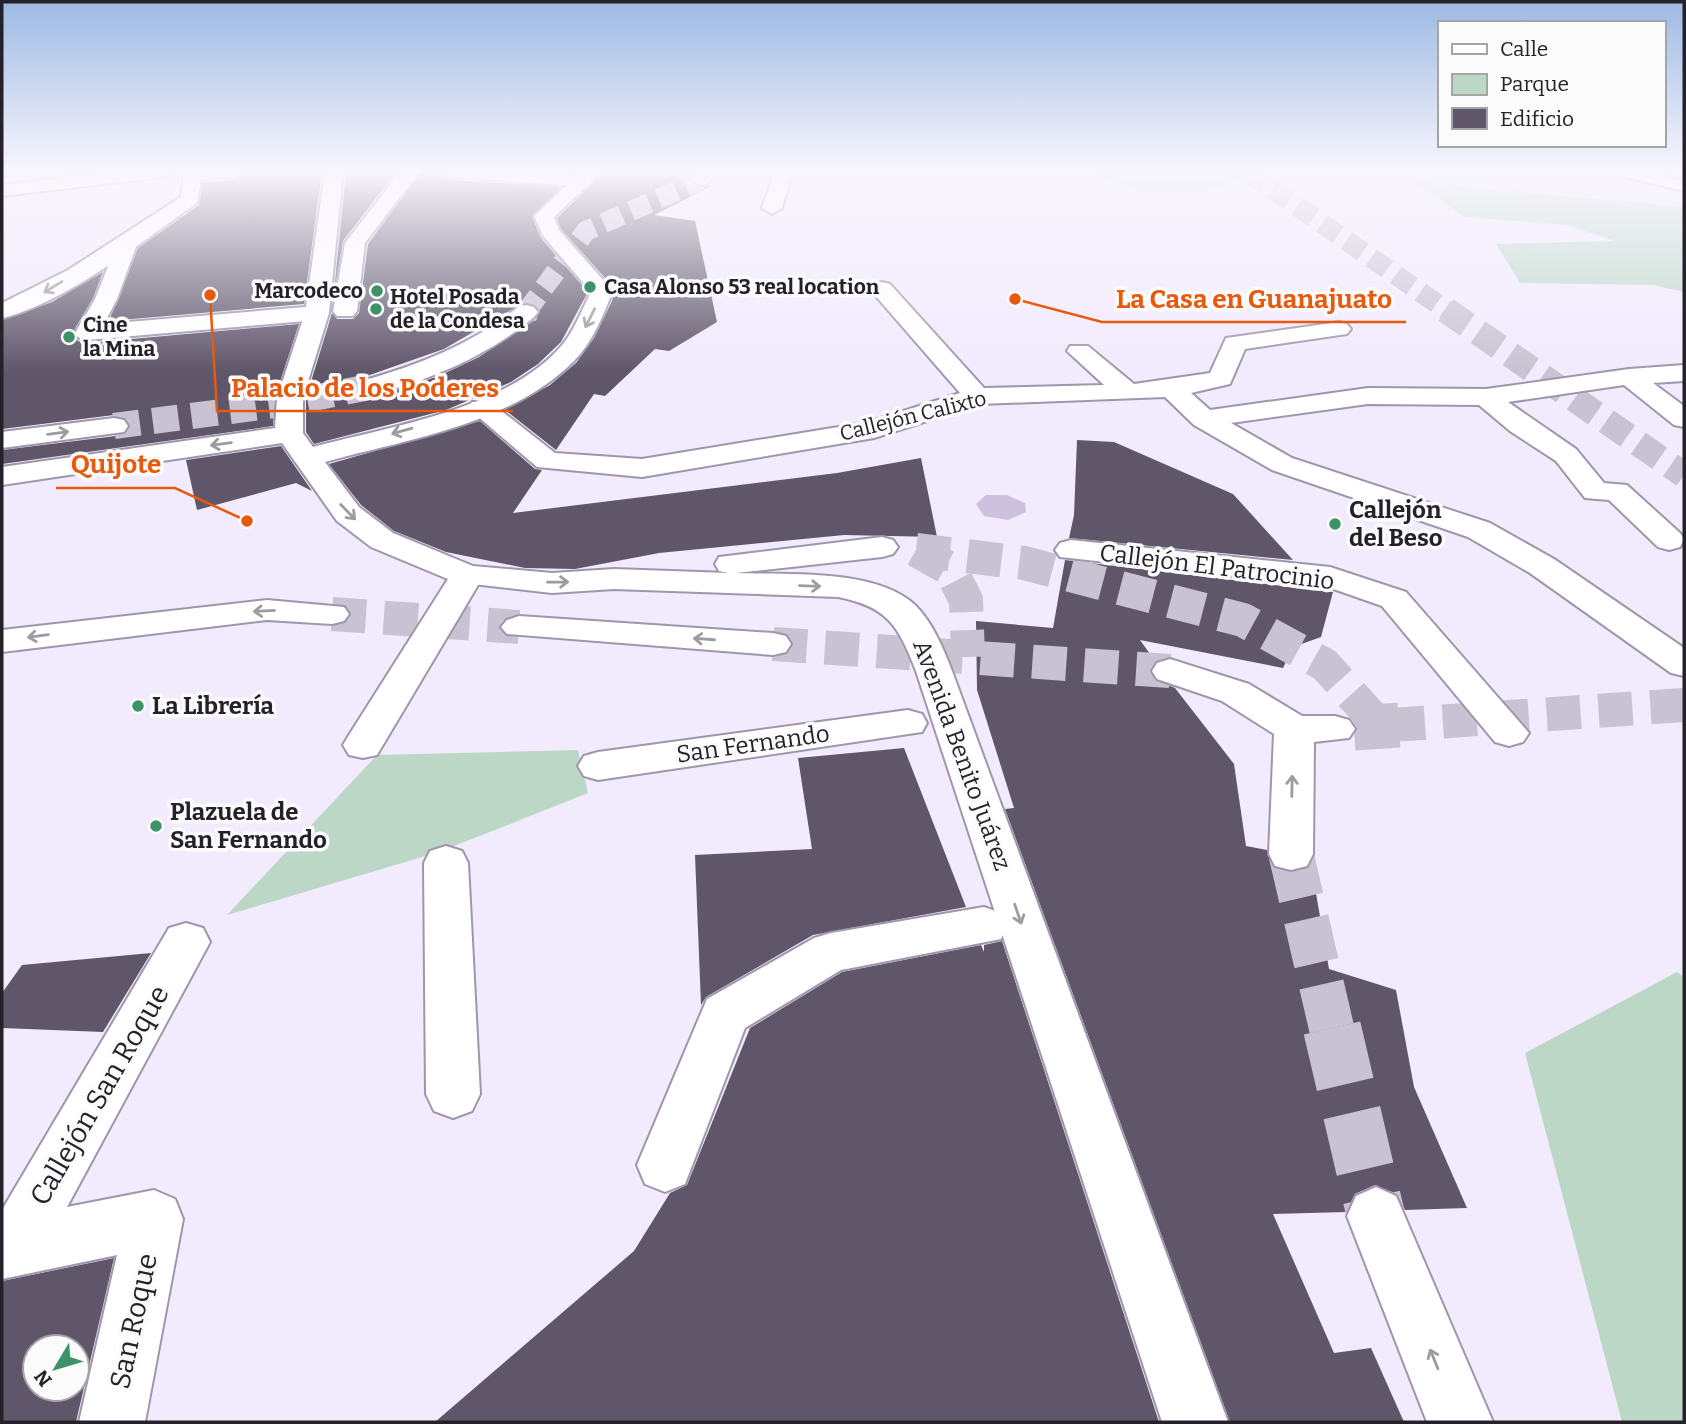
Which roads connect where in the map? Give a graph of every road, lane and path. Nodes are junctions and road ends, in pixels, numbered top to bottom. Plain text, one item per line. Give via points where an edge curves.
1 (135, 238) edge
2 (326, 238) edge
3 (359, 238) edge
4 (556, 238) edge
5 (127, 244) junction
6 (882, 289) dead end
7 (2, 311) edge
8 (345, 311) dead end
9 (526, 312) tunnel mouth
10 (317, 313) junction
11 (1339, 329) dead end
12 (1079, 351) dead end
13 (1683, 364) edge
14 (1629, 377) junction
15 (374, 386) tunnel mouth
16 (1171, 389) junction
17 (1128, 392) junction
18 (977, 396) junction
19 (1486, 397) junction
20 (481, 408) junction
21 (1204, 419) junction
22 (1684, 419) edge
23 (114, 426) tunnel mouth
24 (2, 440) edge
25 (298, 446) junction
26 (2, 476) edge
27 (1669, 540) dead end
28 (882, 547) dead end
29 (1071, 550) dead end
30 (467, 575) junction
31 (614, 579) junction
32 (332, 614) tunnel mouth
33 (519, 627) tunnel mouth
34 (2, 641) edge
35 (773, 644) tunnel mouth
36 (1684, 665) edge
37 (1170, 671) tunnel mouth
38 (908, 723) dead end
39 (1294, 729) junction
40 (1335, 729) tunnel mouth
41 (1509, 733) dead end
42 (363, 745) dead end
43 (598, 766) dead end
44 (1291, 854) tunnel mouth
45 (446, 863) dead end
46 (984, 926) dead end
47 (186, 942) dead end
48 (453, 1094) dead end
49 (665, 1165) dead end
50 (1376, 1216) tunnel mouth
51 (7, 1248) edge
52 (112, 1422) edge
53 (1195, 1422) edge
54 (1460, 1422) edge

1 - 5 street
2 - 10 street
3 - 8 street
4 -> 20 street via 602,291 598,301 567,355 516,394
5 -> 7 street via 35,298
5 - 10 street via 87,333
6 - 18 street
9 - 15 street via 460,358
10 - 25 street via 290,398
11 - 16 street, Callejón Calixto via 1235,343 1221,379
12 - 17 street
13 - 14 street
14 - 19 street
14 - 22 street
16 - 17 street, Callejón Calixto
16 - 21 street
17 - 18 street, Callejón Calixto
18 - 20 street, Callejón Calixto via 874,430 642,468 547,461
19 - 21 street via 1368,396
19 - 27 street via 1566,455 1596,492 1616,491
20 -> 25 street
21 - 36 street via 1282,464 1479,530 1542,566
24 -> 23 street
25 -> 26 street
25 -> 30 street, Avenida Benito Juárez via 348,514 382,540
28 - 31 street
29 - 41 street, Callejón El Patrocinio via 1329,577 1394,599
30 -> 31 street, Avenida Benito Juárez via 552,583
30 - 42 street
31 -> 53 street, Avenida Benito Juárez via 838,587 894,604 914,624
32 -> 34 street via 267,610
35 -> 33 street
37 - 39 street via 1215,682 1252,698
38 - 43 street, San Fernando
39 - 40 street
44 -> 39 street
45 - 48 street
46 - 49 street via 831,952 725,1014
47 - 51 street, Callejón San Roque
54 -> 50 street
51 - 52 street, San Roque via 154,1219

